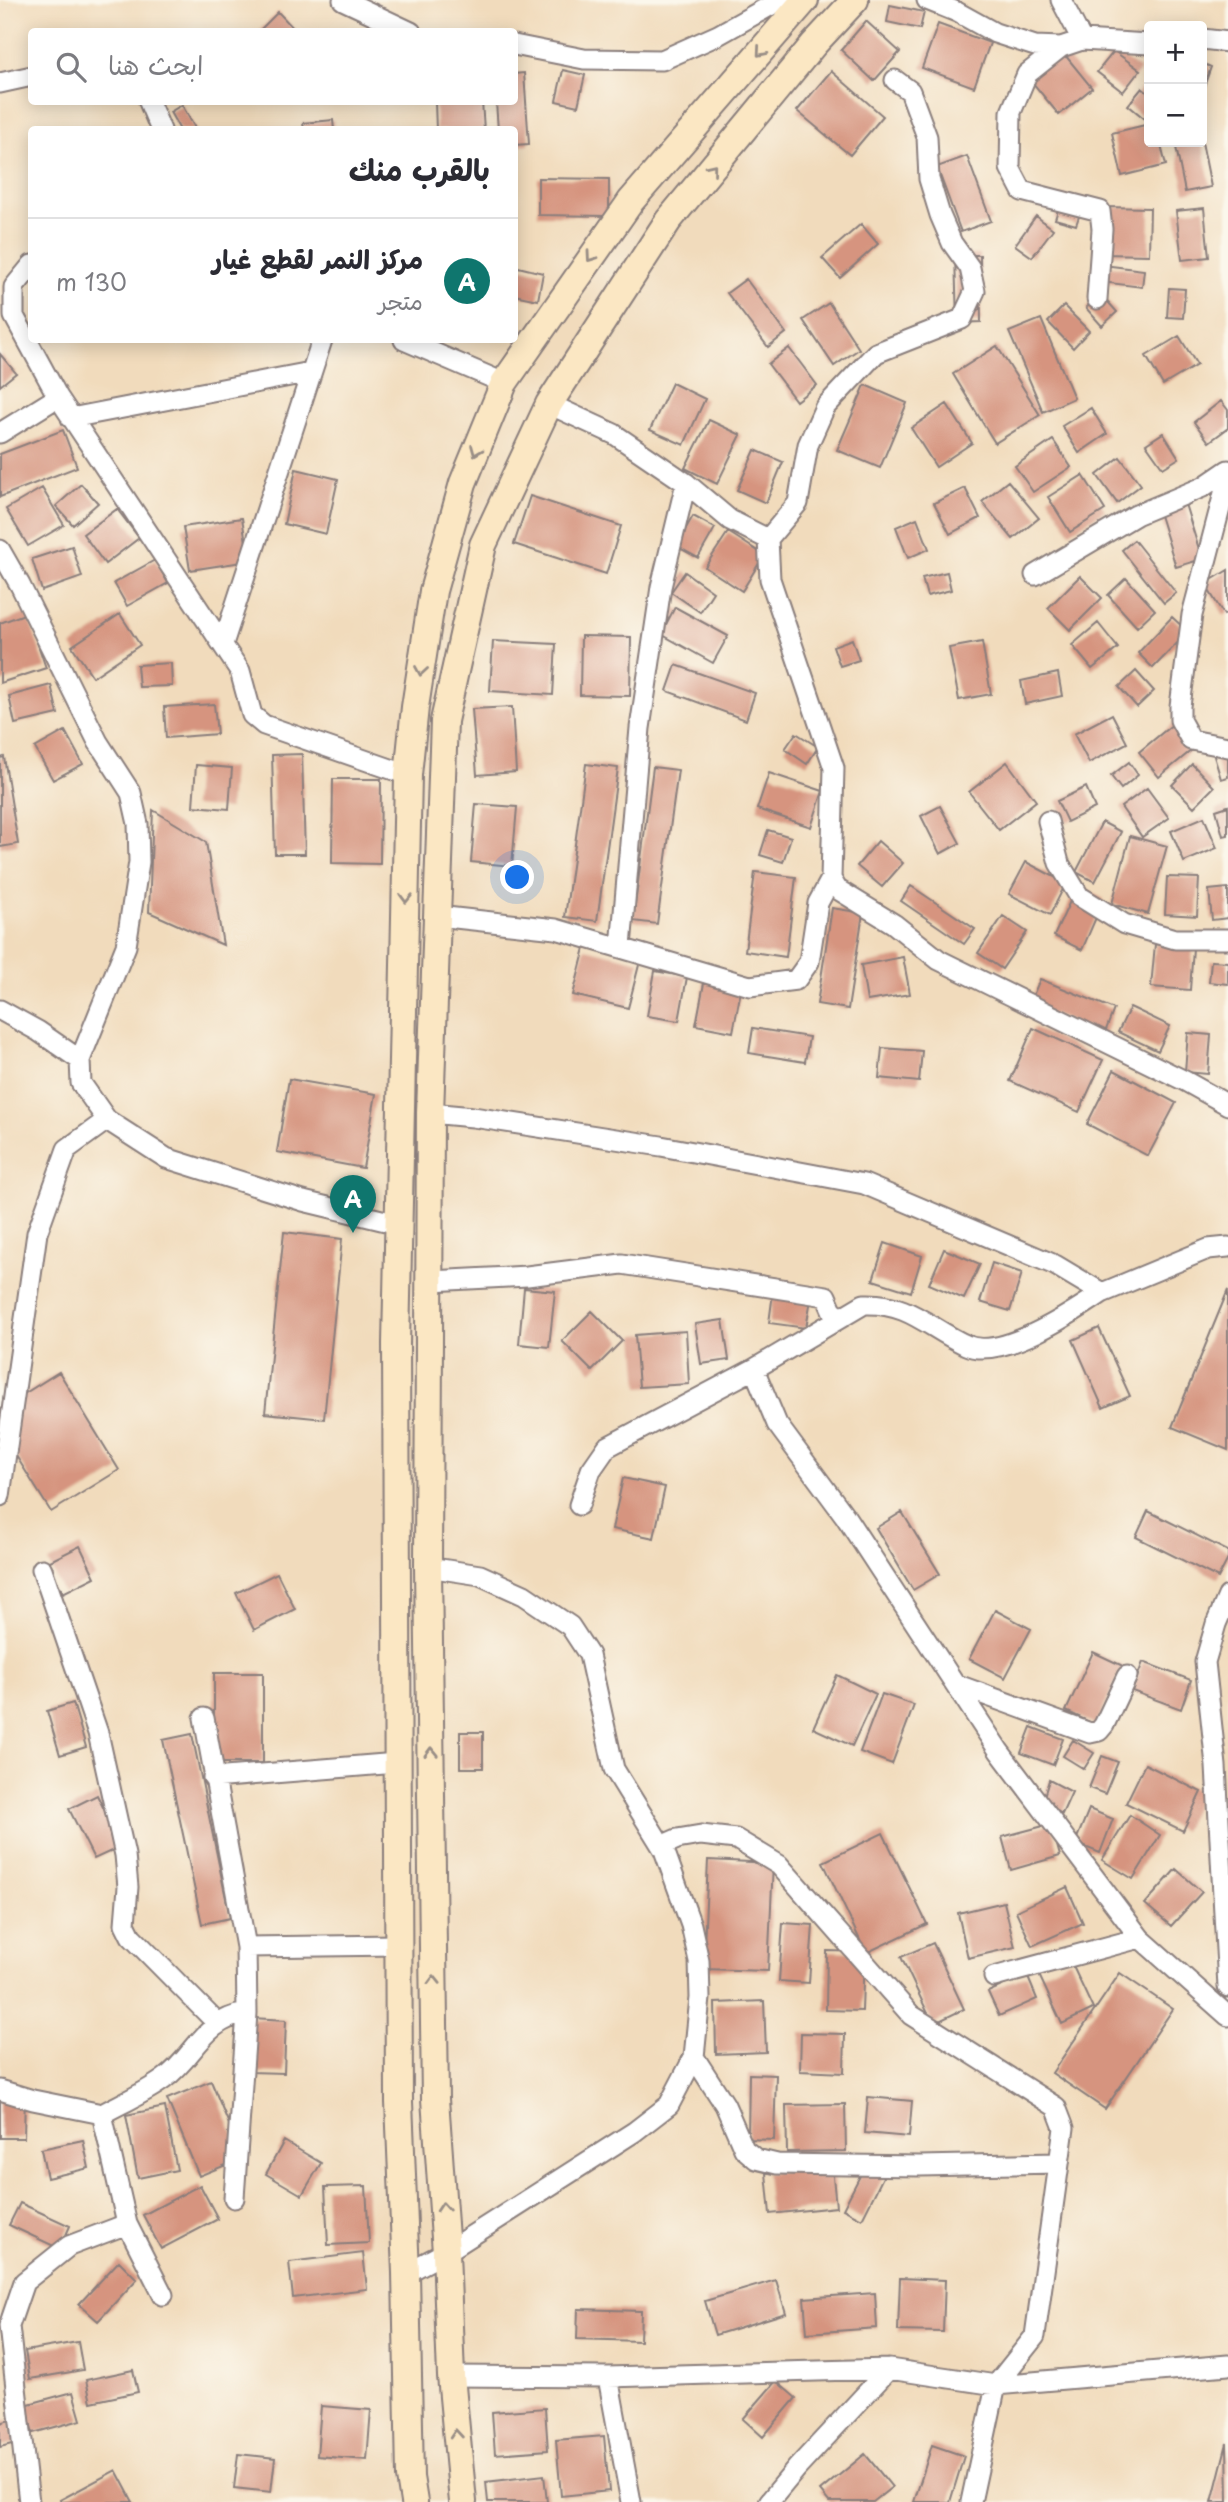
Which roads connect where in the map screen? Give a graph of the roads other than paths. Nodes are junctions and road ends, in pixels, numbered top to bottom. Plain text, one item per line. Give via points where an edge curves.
1 (344, 0) edge
2 (785, 0) edge
3 (805, 0) edge
4 (855, 0) edge
5 (927, 0) edge
6 (1061, 0) edge
7 (403, 28) edge
8 (1082, 40) junction
9 (1207, 40) edge
10 (1228, 42) edge
11 (1144, 44) edge
12 (518, 46) edge
13 (1061, 47) junction
14 (28, 77) edge
15 (895, 80) dead end
16 (0, 83) edge
17 (150, 105) edge
18 (159, 126) edge
19 (28, 270) edge
20 (1097, 299) dead end
21 (28, 342) edge
22 (29, 343) edge
23 (321, 343) edge
24 (411, 343) edge
25 (311, 372) junction
26 (504, 383) junction
27 (58, 397) junction
28 (549, 404) junction
29 (71, 418) junction
30 (0, 433) edge
31 (1228, 470) edge
32 (1228, 478) edge
33 (686, 483) junction
34 (768, 539) junction
35 (0, 550) edge
36 (1035, 575) dead end
37 (223, 644) junction
38 (1228, 747) edge
39 (408, 775) junction
40 (1048, 821) dead end
41 (831, 879) junction
42 (438, 916) junction
43 (1228, 939) edge
44 (621, 947) junction
45 (0, 1010) edge
46 (80, 1060) junction
47 (1228, 1105) edge
48 (430, 1113) junction
49 (107, 1120) junction
50 (398, 1224) junction
51 (1228, 1247) edge
52 (431, 1280) junction
53 (1102, 1293) junction
54 (836, 1319) junction
55 (396, 1344) junction
56 (431, 1344) junction
57 (754, 1369) junction
58 (0, 1496) edge
59 (579, 1505) dead end
60 (428, 1567) junction
61 (42, 1569) dead end
62 (1228, 1597) edge
63 (1127, 1676) dead end
64 (955, 1684) junction
65 (204, 1718) dead end
66 (397, 1763) junction
67 (213, 1779) junction
68 (664, 1850) junction
69 (1140, 1938) junction
70 (398, 1945) junction
71 (246, 1947) junction
72 (994, 1977) dead end
73 (1228, 1987) edge
74 (247, 2013) junction
75 (1228, 2016) edge
76 (217, 2023) junction
77 (694, 2057) junction
78 (0, 2090) edge
79 (102, 2114) junction
80 (1059, 2163) junction
81 (234, 2198) dead end
82 (127, 2224) junction
83 (446, 2252) junction
84 (406, 2273) junction
85 (163, 2295) dead end
86 (1228, 2365) edge
87 (889, 2369) junction
88 (451, 2376) junction
89 (608, 2377) junction
90 (996, 2385) junction
91 (29, 2502) edge
92 (414, 2502) edge
93 (463, 2502) edge
94 (631, 2502) edge
95 (769, 2502) edge
96 (971, 2502) edge

1 - 7 street
2 - 12 street via 662,60 584,60
3 -> 26 street via 631,201
28 -> 4 street via 668,221
5 - 13 street via 995,33 1035,46
6 - 8 street
8 - 11 street
8 - 13 street
9 - 10 street
13 - 20 street via 1027,74 1012,112 1010,168 1022,191 1100,211
14 - 16 street
15 - 34 street via 910,91 927,137 929,179 940,215 970,268 975,291 962,319 876,354 825,407 808,445 798,503
17 - 18 street
19 - 21 street via 14,287 14,316
22 - 27 street
23 - 25 street
24 - 26 street
25 - 29 street
25 - 37 street
26 -> 39 street via 463,483 433,591
27 - 29 street
27 - 30 street
28 - 33 street via 614,434
28 - 42 street via 483,545 444,721
29 - 37 street
31 - 36 street via 1203,487 1136,515
32 - 38 street via 1192,615 1180,720 1191,740
33 - 34 street via 730,520
33 - 44 street via 661,587 640,728
34 - 41 street via 770,579 834,768
35 - 46 street via 98,742 131,793 138,824 139,862 126,946
37 - 39 street via 240,671 252,715 264,725
39 -> 50 street
40 - 43 street via 1059,863 1079,896 1124,924 1162,936
41 - 44 street via 818,903 809,962 796,980 750,986
41 - 47 street via 837,889 894,924 939,960
42 - 44 street via 556,929
42 - 48 street
45 - 46 street
46 - 49 street via 81,1083
48 - 52 street
48 - 53 street via 660,1146 864,1184 1055,1265
49 - 50 street via 166,1158 303,1201
49 - 58 street via 66,1150 37,1233
50 - 55 street
51 - 53 street via 1208,1249
52 - 54 street via 527,1276 622,1264 826,1296
52 - 56 street
53 - 54 street via 1060,1321 1000,1347 969,1347 908,1311 884,1303 864,1304
54 - 57 street
55 - 56 street
55 - 66 street
56 - 60 street
57 - 59 street via 607,1447 591,1470
57 - 64 street via 777,1424 845,1516
60 - 68 street via 480,1575 524,1595 570,1626 589,1655 614,1769
83 -> 60 street via 435,2099
61 - 76 street via 98,1733 125,1855 125,1924 131,1936
62 - 73 street via 1205,1662 1216,1766
63 - 64 street via 1104,1725 1090,1733
64 - 69 street via 999,1751
65 - 67 street
66 - 67 street
66 - 70 street
67 - 71 street
68 - 77 street via 699,1961
68 - 80 street via 677,1839 701,1835 736,1839 779,1865 911,2015 1056,2107 1065,2128
69 - 72 street
69 - 75 street
70 - 71 street
70 - 84 street
71 - 74 street
74 - 76 street
74 - 81 street
76 - 79 street via 165,2079
77 - 80 street via 725,2105 744,2148 756,2159 776,2164 920,2166
77 - 83 street via 670,2105
78 - 79 street
79 - 82 street
80 - 90 street via 1035,2336
82 - 85 street
82 - 91 street via 69,2246 24,2282 9,2326
83 - 84 street
83 - 88 street
84 - 92 street
86 - 90 street
87 - 89 street
87 - 90 street
87 - 95 street
88 - 89 street
93 -> 88 street
89 - 94 street
90 - 96 street

